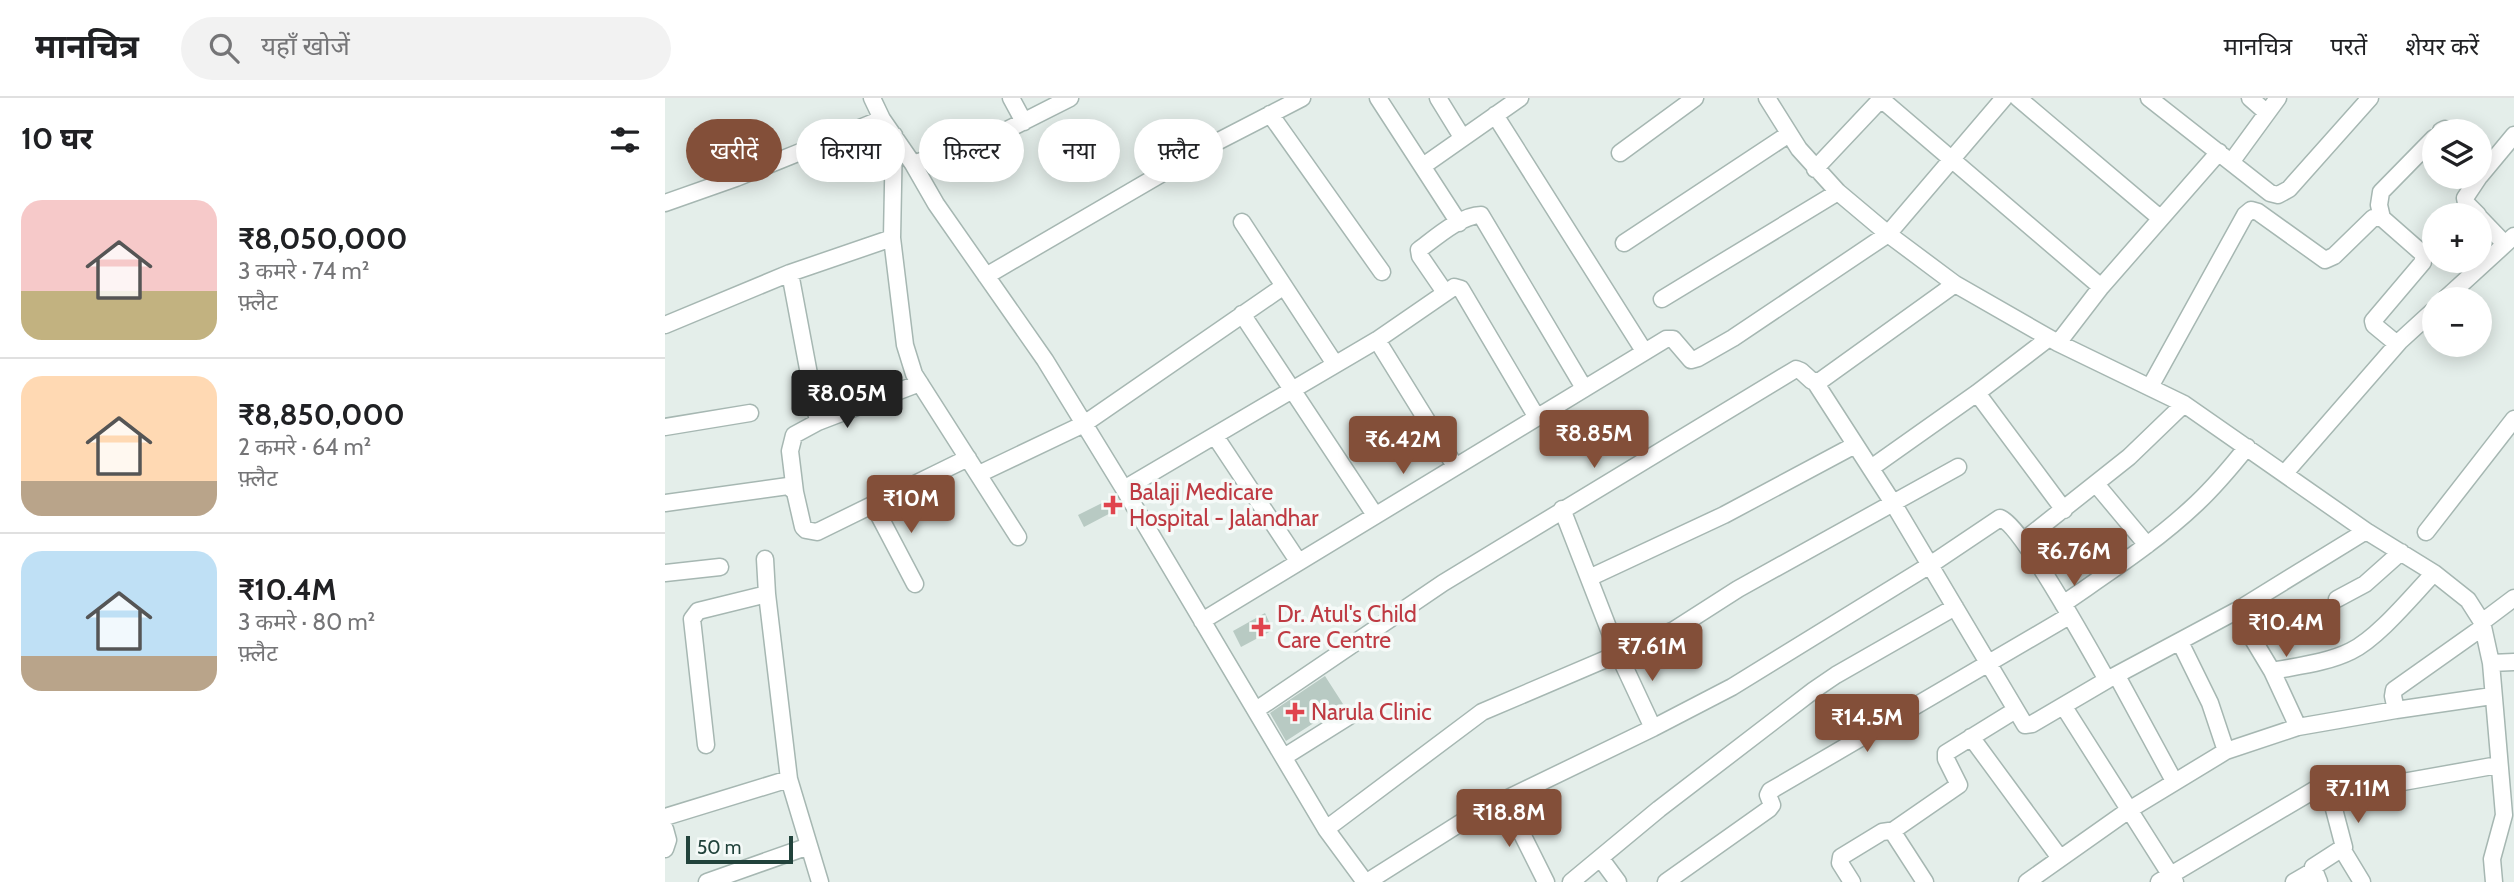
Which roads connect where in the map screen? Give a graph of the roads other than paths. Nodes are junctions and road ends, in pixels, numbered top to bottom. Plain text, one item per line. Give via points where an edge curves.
1 (872, 98) edge
2 (1011, 98) edge
3 (1070, 98) edge
4 (1302, 98) edge
5 (1378, 98) edge
6 (1438, 98) edge
7 (1520, 98) edge
8 (1695, 98) edge
9 (1882, 98) edge
10 (2004, 98) edge
11 (2018, 98) edge
12 (2149, 98) edge
13 (2250, 98) edge
14 (2278, 98) edge
15 (2370, 98) edge
16 (1770, 99) edge
17 (2266, 112) junction
18 (1270, 114) junction
19 (1495, 115) junction
20 (882, 119) edge
21 (1022, 119) edge
22 (1024, 122) edge
23 (1789, 134) junction
24 (2514, 135) edge
25 (1462, 137) junction
26 (2422, 150) edge
27 (796, 152) edge
28 (905, 152) edge
29 (1620, 153) dead end
30 (2226, 157) junction
31 (1951, 158) junction
32 (2492, 160) edge
33 (919, 162) edge
34 (913, 164) junction
35 (1423, 166) junction
36 (1815, 169) junction
37 (893, 182) edge
38 (665, 185) edge
39 (1838, 192) junction
40 (667, 202) edge
41 (2160, 218) junction
42 (2382, 218) junction
43 (1242, 222) dead end
44 (1459, 223) junction
45 (2492, 226) edge
46 (1888, 234) junction
47 (892, 238) junction
48 (2510, 240) edge
49 (1624, 243) dead end
50 (1382, 272) dead end
51 (790, 273) junction
52 (986, 276) junction
53 (1955, 284) junction
54 (1284, 286) junction
55 (2101, 287) junction
56 (2458, 287) edge
57 (1444, 291) junction
58 (1662, 299) dead end
59 (1242, 314) junction
60 (2422, 321) edge
61 (665, 325) edge
62 (1377, 340) junction
63 (2054, 340) junction
64 (2397, 344) junction
65 (1644, 351) junction
66 (1335, 364) junction
67 (1815, 382) junction
68 (920, 383) junction
69 (2150, 387) junction
70 (1293, 388) junction
71 (1584, 388) junction
72 (1977, 393) junction
73 (2184, 404) junction
74 (750, 413) dead end
75 (1536, 416) junction
76 (2514, 419) edge
77 (818, 422) junction
78 (1084, 424) junction
79 (665, 427) edge
80 (1215, 436) junction
81 (1855, 445) junction
82 (2248, 447) junction
83 (968, 458) junction
84 (1455, 466) junction
85 (1958, 467) dead end
86 (1871, 468) junction
87 (2285, 473) junction
88 (979, 474) junction
89 (2097, 484) junction
90 (1124, 489) junction
91 (795, 492) junction
92 (665, 503) edge
93 (1893, 503) junction
94 (873, 504) junction
95 (1562, 509) junction
96 (2064, 510) junction
97 (1375, 514) junction
98 (2366, 531) junction
99 (2427, 532) dead end
100 (1019, 537) dead end
101 (2023, 541) junction
102 (2147, 545) junction
103 (2401, 552) junction
104 (765, 559) dead end
105 (1298, 561) junction
106 (1930, 565) junction
107 (720, 567) dead end
108 (665, 573) edge
109 (2434, 573) junction
110 (1589, 578) junction
111 (915, 584) dead end
112 (767, 594) junction
113 (2514, 598) edge
114 (2337, 599) dead end
115 (1955, 607) junction
116 (2066, 610) junction
117 (2236, 611) junction
118 (1202, 621) junction
119 (2482, 625) junction
120 (2179, 642) junction
121 (1618, 653) junction
122 (1988, 662) junction
123 (2514, 662) edge
124 (2491, 663) junction
125 (2272, 671) junction
126 (2112, 678) junction
127 (2492, 696) junction
128 (2064, 707) junction
129 (1256, 710) junction
130 (2396, 710) junction
131 (2014, 711) junction
132 (1351, 715) dead end
133 (2298, 727) junction
134 (1653, 729) junction
135 (1971, 737) junction
136 (706, 745) dead end
137 (2226, 751) junction
138 (1284, 757) junction
139 (2498, 765) junction
140 (789, 779) junction
141 (2174, 781) junction
142 (2330, 794) junction
143 (1505, 800) junction
144 (2129, 810) junction
145 (2509, 812) edge
146 (665, 817) edge
147 (1326, 829) junction
148 (665, 830) edge
149 (1891, 831) junction
150 (809, 846) junction
151 (665, 849) edge
152 (2342, 849) junction
153 (2060, 858) junction
154 (1601, 859) junction
155 (2316, 876) edge
156 (2038, 879) edge
157 (2168, 880) edge
158 (1361, 881) edge
159 (707, 882) edge
160 (820, 882) edge
161 (1546, 882) edge
162 (1571, 882) edge
163 (1618, 882) edge
164 (1665, 882) edge
165 (1852, 882) edge
166 (1925, 882) edge
167 (2294, 882) edge
168 (2362, 882) edge
169 (2494, 882) edge

1 - 20 street
2 - 21 street
3 - 22 street
4 - 18 street
5 - 35 street
6 - 25 street
7 - 19 street
8 - 29 street
9 - 31 street
9 - 36 street
10 - 31 street
11 - 41 street
12 - 30 street
13 - 17 street
14 - 17 street
15 - 30 street via 2281,194 2270,193
16 - 23 street
17 - 30 street
18 - 50 street
18 - 52 street
19 - 25 street
19 - 65 street
23 - 36 street
23 - 49 street
24 - 32 street
25 - 35 street
26 - 42 street via 2381,192
27 - 40 street
28 - 34 street
30 - 41 street
31 - 46 street
31 - 55 street
33 - 34 street
34 - 52 street
35 - 44 street
36 - 39 street
37 - 47 street
38 - 40 street
39 - 46 street
39 - 58 street
41 - 55 street
42 - 64 street via 2424,259 2373,321
42 - 69 street via 2373,218 2325,260 2258,212 2248,212
43 - 54 street
44 - 57 street via 1418,252
44 - 71 street via 1477,214 1484,216
45 - 48 street
46 - 53 street
46 - 65 street via 1698,358 1687,358 1670,338
47 - 51 street
47 - 68 street via 905,345
48 - 56 street
51 - 61 street
51 - 77 street
52 - 78 street
53 - 63 street
53 - 67 street
54 - 59 street
54 - 66 street
55 - 63 street
57 - 62 street
57 - 75 street via 1461,289
59 - 70 street
59 - 78 street
60 - 64 street
62 - 66 street
62 - 84 street
63 - 69 street
63 - 72 street
64 - 87 street
65 - 71 street
66 - 70 street
67 - 81 street
67 - 95 street via 1795,369
68 - 77 street
68 - 83 street
69 - 73 street
70 - 80 street
70 - 97 street
71 - 75 street
72 - 86 street
72 - 96 street
73 - 82 street
73 - 89 street
74 - 79 street
75 - 84 street
76 - 99 street
77 - 91 street via 792,438
78 - 88 street
78 - 90 street
80 - 90 street
80 - 105 street
81 - 86 street
81 - 110 street via 1724,515
82 - 87 street
82 - 102 street via 2202,498
83 - 88 street
83 - 94 street
84 - 97 street
85 - 93 street
86 - 93 street
87 - 98 street
88 - 100 street
89 - 96 street
89 - 102 street
90 - 118 street
91 - 92 street via 783,485
91 - 94 street via 803,527 812,532
93 - 106 street
93 - 121 street via 1674,630
94 - 111 street
95 - 110 street
95 - 129 street via 1383,622
96 - 101 street
97 - 105 street
98 - 103 street
98 - 117 street
101 - 106 street via 2000,518
101 - 116 street
102 - 116 street
103 - 109 street
103 - 114 street via 2365,583
104 - 112 street
105 - 118 street
106 - 115 street
106 - 134 street via 1732,687
107 - 108 street
109 - 119 street via 2467,600
109 - 125 street via 2350,652
110 - 121 street
112 - 136 street via 698,611 692,619
112 - 140 street
113 - 119 street
115 - 122 street
115 - 154 street via 1814,690
116 - 122 street
116 - 126 street
117 - 120 street
117 - 125 street
118 - 129 street
119 - 124 street
119 - 130 street via 2394,690
120 - 126 street
120 - 137 street via 2210,703
121 - 134 street
121 - 147 street via 1482,712
122 - 131 street
122 - 164 street via 1770,791 1769,809
123 - 124 street
124 - 127 street
125 - 133 street
126 - 128 street
126 - 141 street
127 - 130 street
127 - 139 street
128 - 131 street via 2028,726
128 - 144 street
129 - 138 street
130 - 133 street
131 - 135 street
132 - 138 street
133 - 137 street
134 - 143 street
135 - 149 street via 1945,754 1959,783 1957,788
135 - 153 street
137 - 141 street
138 - 147 street
139 - 142 street
139 - 145 street
140 - 146 street
140 - 150 street
141 - 144 street
142 - 152 street
142 - 157 street via 2318,786
143 - 158 street
143 - 161 street
144 - 153 street
144 - 157 street
145 - 169 street via 2492,859
147 - 158 street
148 - 151 street
149 - 165 street via 1841,857
149 - 166 street
150 - 159 street
150 - 160 street
152 - 155 street via 2314,866
152 - 168 street
153 - 156 street
154 - 162 street
154 - 163 street
155 - 167 street

